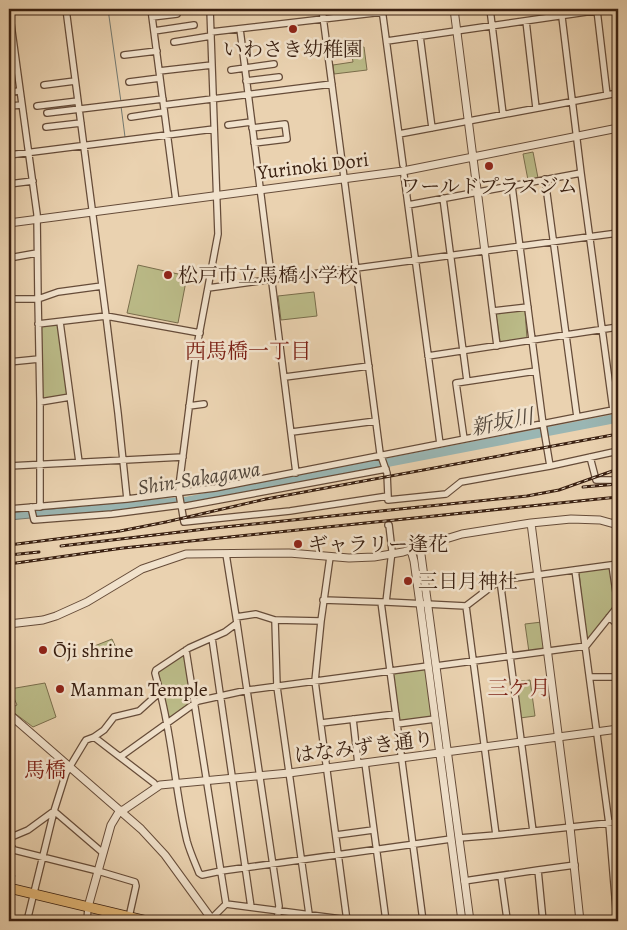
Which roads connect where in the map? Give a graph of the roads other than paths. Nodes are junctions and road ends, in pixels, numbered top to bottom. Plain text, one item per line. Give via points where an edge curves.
1 (9, 9) edge
2 (66, 9) edge
3 (151, 9) edge
4 (210, 9) edge
5 (322, 9) edge
6 (454, 9) edge
7 (490, 9) edge
8 (607, 9) edge
9 (383, 10) edge
10 (597, 10) junction
11 (561, 12) edge
12 (177, 14) dead end
13 (152, 16) junction
14 (323, 19) junction
15 (526, 21) junction
16 (194, 25) dead end
17 (492, 26) junction
18 (240, 29) junction
19 (154, 31) junction
20 (457, 31) junction
21 (211, 34) junction
22 (420, 36) junction
23 (387, 41) junction
24 (174, 42) dead end
25 (12, 47) edge
26 (156, 51) junction
27 (124, 55) dead end
28 (274, 64) dead end
29 (212, 65) junction
30 (244, 68) junction
31 (232, 70) dead end
32 (160, 74) junction
33 (279, 77) dead end
34 (75, 81) junction
35 (246, 81) junction
36 (129, 82) dead end
37 (332, 84) junction
38 (44, 85) dead end
39 (20, 91) junction
40 (9, 92) edge
41 (618, 93) edge
42 (248, 95) junction
43 (607, 95) junction
44 (213, 99) junction
45 (78, 101) junction
46 (163, 102) junction
47 (572, 102) junction
48 (22, 104) junction
49 (9, 106) edge
50 (37, 106) dead end
51 (536, 108) junction
52 (79, 109) junction
53 (164, 112) junction
54 (47, 113) dead end
55 (503, 114) junction
56 (131, 117) dead end
57 (468, 121) junction
58 (81, 123) junction
59 (228, 125) dead end
60 (252, 125) junction
61 (46, 127) dead end
62 (432, 128) junction
63 (618, 128) edge
64 (214, 129) junction
65 (399, 134) junction
66 (168, 136) junction
67 (576, 137) junction
68 (254, 143) junction
69 (84, 146) junction
70 (28, 152) junction
71 (9, 155) edge
72 (473, 157) junction
73 (403, 165) dead end
74 (581, 173) junction
75 (404, 175) dead end
76 (344, 179) junction
77 (545, 179) junction
78 (33, 181) junction
79 (9, 184) edge
80 (512, 186) junction
81 (260, 190) junction
82 (477, 192) junction
83 (217, 195) junction
84 (443, 198) junction
85 (176, 201) junction
86 (408, 205) junction
87 (93, 212) junction
88 (37, 219) junction
89 (9, 223) edge
90 (618, 233) edge
91 (589, 237) junction
92 (554, 242) junction
93 (520, 247) junction
94 (485, 252) junction
95 (38, 253) junction
96 (451, 256) junction
97 (9, 258) edge
98 (415, 262) junction
99 (356, 269) junction
100 (272, 279) junction
101 (102, 286) junction
102 (208, 288) junction
103 (9, 299) edge
104 (38, 299) junction
105 (528, 307) junction
106 (493, 312) junction
107 (106, 316) junction
108 (60, 322) junction
109 (38, 324) junction
110 (618, 327) edge
111 (602, 330) junction
112 (200, 333) junction
113 (566, 336) junction
114 (532, 341) junction
115 (497, 346) junction
116 (463, 351) junction
117 (428, 356) junction
118 (39, 359) junction
119 (9, 362) edge
120 (369, 366) junction
121 (536, 371) junction
122 (285, 377) junction
123 (467, 381) junction
124 (70, 397) junction
125 (40, 402) junction
126 (204, 404) dead end
127 (190, 406) junction
128 (616, 410) edge
129 (577, 418) junction
130 (376, 421) junction
131 (543, 424) junction
132 (292, 432) junction
133 (464, 439) junction
134 (440, 444) junction
135 (618, 452) edge
136 (183, 456) junction
137 (381, 456) junction
138 (590, 457) junction
139 (122, 460) junction
140 (79, 462) junction
141 (40, 464) junction
142 (9, 466) edge
143 (550, 466) junction
144 (386, 469) junction
145 (296, 473) junction
146 (615, 480) dead end
147 (179, 494) junction
148 (388, 496) junction
149 (127, 499) junction
150 (40, 506) junction
151 (181, 506) junction
152 (31, 507) junction
153 (9, 509) edge
154 (531, 523) junction
155 (388, 525) dead end
156 (618, 525) edge
157 (420, 547) junction
158 (411, 550) junction
159 (226, 554) junction
160 (392, 555) junction
161 (330, 557) junction
162 (615, 564) edge
163 (575, 570) junction
164 (537, 574) junction
165 (500, 580) junction
166 (323, 600) junction
167 (384, 602) junction
168 (424, 604) junction
169 (466, 606) junction
170 (609, 617) junction
171 (237, 620) junction
172 (275, 620) junction
173 (321, 621) junction
174 (9, 624) edge
175 (618, 625) edge
176 (212, 638) junction
177 (586, 646) junction
178 (186, 650) junction
179 (548, 651) junction
180 (510, 656) junction
181 (474, 661) junction
182 (432, 666) junction
183 (391, 672) junction
184 (590, 677) junction
185 (618, 677) edge
186 (315, 681) junction
187 (276, 687) junction
188 (248, 690) junction
189 (160, 692) junction
190 (220, 696) junction
191 (194, 703) junction
192 (9, 714) edge
193 (396, 714) junction
194 (353, 719) junction
195 (436, 719) junction
196 (168, 723) junction
197 (321, 723) junction
198 (397, 724) junction
199 (618, 729) edge
200 (597, 732) junction
201 (94, 737) junction
202 (558, 738) junction
203 (521, 743) junction
204 (484, 747) junction
205 (443, 753) junction
206 (120, 757) junction
207 (402, 758) junction
208 (362, 763) junction
209 (70, 766) junction
210 (327, 768) junction
211 (289, 773) junction
212 (260, 776) junction
213 (232, 779) junction
214 (207, 781) junction
215 (176, 783) junction
216 (156, 786) junction
217 (54, 811) junction
218 (122, 811) junction
219 (618, 822) edge
220 (609, 824) junction
221 (570, 827) junction
222 (373, 830) junction
223 (533, 831) junction
224 (496, 834) junction
225 (336, 835) junction
226 (9, 838) edge
227 (455, 839) junction
228 (9, 843) edge
229 (413, 844) junction
230 (376, 849) junction
231 (103, 853) junction
232 (338, 854) junction
233 (44, 858) junction
234 (301, 859) junction
235 (273, 863) junction
236 (575, 865) junction
237 (245, 867) junction
238 (538, 870) junction
239 (98, 871) junction
240 (221, 871) junction
241 (501, 876) junction
242 (464, 880) junction
243 (9, 888) edge
244 (616, 888) edge
245 (35, 894) junction
246 (226, 904) junction
247 (88, 907) junction
248 (251, 907) junction
249 (279, 911) junction
250 (309, 914) junction
251 (129, 917) junction
252 (507, 919) junction
253 (212, 920) edge
254 (347, 920) edge
255 (27, 921) edge
256 (87, 921) edge
257 (147, 921) edge
258 (277, 921) edge
259 (357, 921) edge
260 (386, 921) edge
261 (423, 921) edge
262 (462, 921) edge
263 (470, 921) edge
264 (491, 921) edge
265 (516, 921) edge
266 (543, 921) edge
267 (580, 921) edge
268 (617, 921) edge

1 - 25 street
2 - 34 street
3 - 13 street
4 - 21 street
5 - 14 street
6 - 20 street
7 - 17 street
8 - 10 street
9 - 14 street
9 - 23 street
10 - 11 street
10 - 43 street
11 - 15 street
11 - 47 street
12 - 13 street
13 - 19 street
14 - 18 street
14 - 37 street
15 - 17 street
15 - 51 street
16 - 19 street
17 - 20 street
17 - 55 street
18 - 21 street
18 - 30 street
19 - 26 street
20 - 22 street
20 - 57 street
21 - 24 street
21 - 29 street
22 - 23 street
22 - 62 street
23 - 65 street
25 - 39 street
26 - 27 street
26 - 32 street
28 - 30 street
29 - 32 street
29 - 44 street
30 - 31 street
30 - 35 street
32 - 36 street
32 - 46 street
33 - 35 street
34 - 38 street
34 - 45 street
35 - 42 street
37 - 42 street
37 - 76 street
39 - 40 street
39 - 48 street
41 - 43 street
42 - 44 street
42 - 60 street
43 - 47 street
44 - 46 street
44 - 64 street
45 - 50 street
45 - 52 street
46 - 52 street
46 - 53 street
47 - 51 street
47 - 67 street
48 - 49 street
48 - 70 street
51 - 55 street
52 - 54 street
52 - 58 street
53 - 56 street
53 - 66 street
55 - 57 street
57 - 62 street
57 - 72 street
58 - 61 street
58 - 69 street
59 - 60 street
60 - 68 street
60 - 68 street via 285,124 287,139
62 - 65 street
63 - 67 street, Yurinoki Dori
64 - 66 street
64 - 83 street
65 - 73 street
66 - 69 street
66 - 85 street
67 - 72 street, Yurinoki Dori
67 - 74 street
68 - 81 street
69 - 70 street
69 - 87 street
70 - 71 street
70 - 78 street
72 - 76 street, Yurinoki Dori
72 - 82 street
74 - 77 street
74 - 91 street
75 - 86 street
76 - 81 street, Yurinoki Dori
76 - 99 street
77 - 80 street
77 - 92 street
78 - 79 street
78 - 88 street
80 - 82 street
80 - 93 street
81 - 83 street, Yurinoki Dori
81 - 100 street
82 - 84 street
82 - 94 street
83 - 85 street, Yurinoki Dori
83 - 102 street via 218,237
84 - 86 street
84 - 96 street
85 - 87 street, Yurinoki Dori
86 - 98 street
87 - 88 street, Yurinoki Dori
87 - 101 street
88 - 89 street, Yurinoki Dori
88 - 95 street
90 - 91 street
91 - 92 street
91 - 111 street
92 - 93 street
92 - 113 street
93 - 94 street
93 - 105 street
94 - 96 street
94 - 106 street
95 - 97 street
95 - 104 street
96 - 98 street
96 - 116 street
98 - 99 street
98 - 117 street
99 - 100 street
99 - 120 street
100 - 102 street
100 - 122 street
101 - 104 street via 58,292
101 - 107 street
102 - 112 street
103 - 104 street
104 - 109 street
105 - 106 street
105 - 114 street
106 - 115 street
107 - 108 street
107 - 112 street
107 - 139 street
108 - 109 street
108 - 124 street
109 - 118 street
110 - 111 street
111 - 113 street
111 - 128 street
112 - 127 street
113 - 114 street
113 - 129 street
114 - 115 street
114 - 121 street
115 - 116 street
116 - 117 street
116 - 123 street
117 - 134 street
118 - 119 street
118 - 125 street
120 - 122 street
120 - 130 street
121 - 123 street
121 - 131 street
122 - 132 street
123 - 133 street via 456,383
124 - 125 street
124 - 140 street
125 - 141 street
126 - 127 street
127 - 136 street
128 - 129 street
129 - 131 street
130 - 132 street
130 - 137 street
131 - 133 street
131 - 143 street
132 - 145 street
133 - 134 street
134 - 137 street
135 - 138 street
136 - 139 street
136 - 147 street
137 - 144 street
137 - 145 street
138 - 143 street
138 - 146 street via 596,480
139 - 140 street
139 - 149 street
140 - 141 street
141 - 142 street
141 - 150 street
143 - 148 street via 461,482 446,494 388,500
144 - 148 street
144 - 151 street
145 - 147 street
147 - 149 street
147 - 151 street
148 - 151 street via 184,522
149 - 150 street
150 - 152 street
151 - 152 street via 34,520
152 - 153 street
154 - 156 street via 578,519
154 - 157 street via 462,534
154 - 164 street
155 - 160 street
157 - 158 street
157 - 168 street
158 - 160 street
158 - 168 street
159 - 161 street via 289,553
159 - 171 street
159 - 174 street via 177,556 142,570 56,616
160 - 161 street
160 - 167 street
161 - 166 street
162 - 163 street
162 - 170 street via 618,606
163 - 164 street
163 - 177 street
164 - 165 street
164 - 179 street
165 - 169 street
165 - 180 street
166 - 167 street
166 - 173 street
167 - 168 street
167 - 183 street
168 - 169 street
168 - 182 street
169 - 181 street
170 - 175 street
170 - 177 street
171 - 172 street via 256,614
171 - 176 street via 225,632
171 - 188 street
172 - 173 street
172 - 187 street
173 - 186 street
176 - 178 street
176 - 190 street
177 - 179 street
177 - 184 street
178 - 189 street via 155,671
178 - 191 street
179 - 180 street
179 - 202 street
180 - 181 street
180 - 203 street
181 - 182 street
181 - 204 street
182 - 183 street
182 - 195 street
182 - 205 street
183 - 186 street
183 - 193 street
184 - 185 street
184 - 200 street
186 - 187 street
186 - 197 street
187 - 188 street
187 - 211 street
188 - 190 street
188 - 212 street
189 - 196 street
189 - 201 street via 139,711 114,718
190 - 191 street
190 - 213 street
191 - 196 street
191 - 214 street
192 - 209 street
193 - 194 street
193 - 198 street
194 - 197 street
194 - 208 street
195 - 198 street
195 - 205 street
196 - 206 street
196 - 215 street
197 - 210 street
198 - 207 street
199 - 200 street, はなみずき通り
200 - 202 street, はなみずき通り
200 - 220 street
201 - 206 street
201 - 209 street via 86,740
202 - 203 street, はなみずき通り
202 - 221 street
203 - 204 street, はなみずき通り
203 - 223 street
204 - 205 street, はなみずき通り
204 - 224 street
205 - 207 street, はなみずき通り
205 - 227 street
206 - 216 street
207 - 208 street, はなみずき通り
207 - 229 street
208 - 210 street, はなみずき通り
208 - 222 street
209 - 217 street
209 - 218 street
210 - 211 street, はなみずき通り
210 - 225 street
211 - 212 street, はなみずき通り
211 - 234 street
212 - 213 street, はなみずき通り
212 - 235 street
213 - 214 street, はなみずき通り
213 - 237 street
214 - 215 street, はなみずき通り
214 - 240 street
215 - 216 street, はなみずき通り
215 - 240 street via 187,841 199,873
216 - 218 street, はなみずき通り
217 - 226 street via 28,830
217 - 231 street
217 - 233 street
218 - 231 street via 111,825
218 - 253 street via 157,846
219 - 220 street
220 - 221 street
220 - 244 street
221 - 223 street
221 - 236 street
222 - 225 street
222 - 230 street
223 - 224 street
224 - 227 street
225 - 232 street
227 - 229 street
227 - 242 street
227 - 262 street
228 - 233 street via 14,850
229 - 230 street
229 - 261 street
230 - 232 street
230 - 260 street
231 - 239 street
232 - 234 street
232 - 254 street
233 - 239 street
233 - 245 street
234 - 235 street
234 - 250 street
235 - 237 street
235 - 249 street
236 - 238 street
236 - 267 street
237 - 240 street
237 - 248 street
238 - 241 street
238 - 266 street
239 - 247 street
239 - 251 street via 136,884
240 - 246 street
241 - 242 street
241 - 252 street
242 - 263 street
243 - 245 highway
244 - 268 street
245 - 247 highway
245 - 255 street
246 - 248 street
246 - 253 street
247 - 251 highway
247 - 256 street
248 - 249 street
249 - 250 street
249 - 258 street
250 - 254 street
251 - 257 highway
252 - 264 street
252 - 265 street
254 - 259 street

